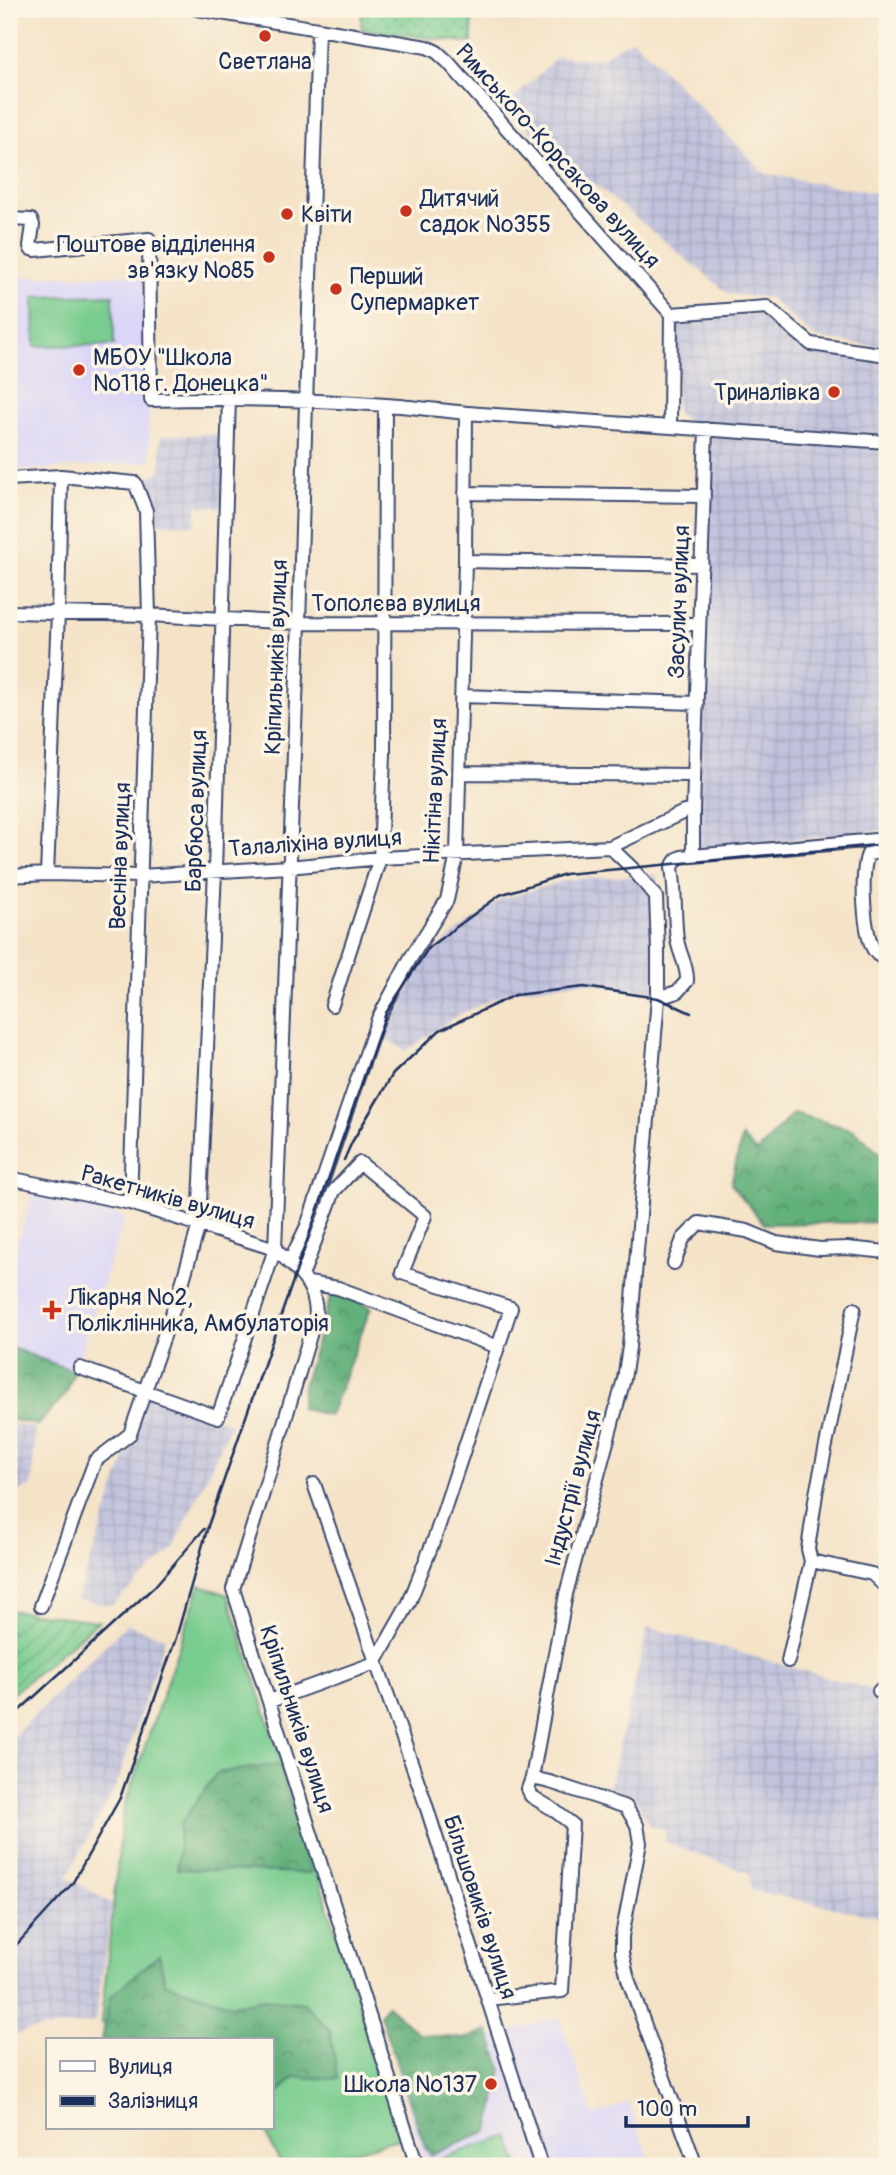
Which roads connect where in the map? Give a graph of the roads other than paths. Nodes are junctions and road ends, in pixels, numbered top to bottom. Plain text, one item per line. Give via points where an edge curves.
1 (197, 9) edge
2 (318, 29) junction
3 (9, 219) edge
4 (671, 314) junction
5 (887, 355) edge
6 (229, 398) junction
7 (305, 400) junction
8 (385, 404) junction
9 (466, 413) junction
10 (670, 426) junction
11 (706, 429) junction
12 (887, 442) edge
13 (61, 477) junction
14 (9, 479) edge
15 (465, 493) junction
16 (704, 496) junction
17 (465, 561) junction
18 (702, 565) junction
19 (9, 612) edge
20 (58, 613) junction
21 (149, 615) junction
22 (223, 619) junction
23 (299, 623) junction
24 (383, 624) junction
25 (462, 624) junction
26 (699, 624) junction
27 (461, 696) junction
28 (697, 703) junction
29 (459, 773) junction
30 (694, 775) junction
31 (693, 810) junction
32 (887, 839) edge
33 (610, 847) junction
34 (887, 851) edge
35 (457, 855) junction
36 (693, 856) junction
37 (380, 858) junction
38 (289, 867) junction
39 (215, 871) junction
40 (47, 874) junction
41 (9, 876) edge
42 (140, 876) junction
43 (887, 960) edge
44 (658, 998) junction
45 (332, 1005) dead end
46 (9, 1112) edge
47 (9, 1178) edge
48 (130, 1203) junction
49 (199, 1225) junction
50 (275, 1249) junction
51 (887, 1252) edge
52 (289, 1263) junction
53 (674, 1263) dead end
54 (305, 1279) junction
55 (854, 1309) dead end
56 (499, 1347) junction
57 (80, 1368) dead end
58 (146, 1392) junction
59 (314, 1484) dead end
60 (811, 1561) junction
61 (887, 1588) edge
62 (41, 1606) dead end
63 (788, 1661) dead end
64 (375, 1663) junction
65 (270, 1700) junction
66 (533, 1778) junction
67 (488, 1999) junction
68 (417, 2166) edge
69 (541, 2166) edge
70 (696, 2166) edge

1 - 2 street, Римського-Корсакова вулиця
2 - 4 street, Римського-Корсакова вулиця via 436,51
2 - 7 street, Кріпильників вулиця
3 - 6 street via 31,220 30,246 35,250 149,239 151,400
4 - 5 street via 767,307 811,344
4 - 10 street
6 - 7 street
6 - 22 street, Барбюса вулиця
7 - 8 street
7 - 23 street, Кріпильників вулиця
8 - 9 street
8 - 24 street
9 - 10 street
9 - 15 street, Нікітіна вулиця
10 - 11 street
11 - 12 street
11 - 16 street, Засулич вулиця
13 - 14 street
13 - 20 street
13 - 21 street, Весніна вулиця via 135,483 146,511
15 - 16 street
15 - 17 street, Нікітіна вулиця
16 - 18 street, Засулич вулиця
17 - 18 street
17 - 25 street, Нікітіна вулиця
18 - 26 street, Засулич вулиця
19 - 20 street, Тополєва вулиця
20 - 21 street, Тополєва вулиця
20 - 40 street
21 - 22 street, Тополєва вулиця
21 - 42 street, Весніна вулиця
22 - 23 street, Тополєва вулиця
22 - 39 street, Барбюса вулиця
23 - 24 street, Тополєва вулиця
23 - 38 street, Кріпильників вулиця
24 - 25 street, Тополєва вулиця
24 - 37 street
25 - 26 street, Тополєва вулиця
25 - 27 street, Нікітіна вулиця
26 - 28 street, Засулич вулиця
27 - 28 street
27 - 29 street, Нікітіна вулиця
28 - 30 street, Засулич вулиця
29 - 30 street
29 - 35 street, Нікітіна вулиця
30 - 31 street, Засулич вулиця
31 - 33 street
31 - 36 street, Засулич вулиця
32 - 36 street
33 - 35 street, Талаліхіна вулиця
33 - 44 street, Індустрії вулиця via 656,897
34 - 43 street via 868,854 864,876 870,938 876,953
35 - 37 street, Талаліхіна вулиця
35 - 52 street, Нікітіна вулиця via 447,900 379,1019 307,1226
36 - 44 street via 680,856 672,868 678,949 687,981 677,992
37 - 38 street, Талаліхіна вулиця
37 - 45 street
38 - 39 street, Талаліхіна вулиця
38 - 50 street, Кріпильників вулиця
39 - 42 street, Талаліхіна вулиця
39 - 49 street, Барбюса вулиця
40 - 41 street, Талаліхіна вулиця
40 - 42 street, Талаліхіна вулиця
42 - 48 street, Весніна вулиця
44 - 66 street, Індустрії вулиця via 629,1347 566,1594
46 - 47 street
47 - 48 street, Ракетників вулиця
48 - 49 street, Ракетників вулиця
49 - 50 street, Ракетників вулиця
49 - 58 street, Барбюса вулиця
50 - 52 street
50 - 58 street, Кріпильників вулиця via 218,1417
51 - 53 street via 776,1243 747,1231 699,1223 683,1239
52 - 54 street
54 - 56 street
54 - 56 street via 334,1191 360,1163 425,1216 402,1273 511,1308
54 - 65 street, Кріпильників вулиця via 316,1302 316,1315 233,1589
55 - 60 street via 816,1494 808,1549
56 - 64 street via 435,1537 409,1603
57 - 58 street
58 - 62 street, Барбюса вулиця via 130,1434 95,1461
59 - 64 street, Більшовиків вулиця
60 - 61 street via 872,1574
60 - 63 street
64 - 65 street
64 - 67 street, Більшовиків вулиця
65 - 68 street, Кріпильників вулиця
66 - 67 street via 528,1789 531,1796 572,1824 562,1991
66 - 70 street via 626,1807 637,1825 640,1843 622,1953
67 - 69 street, Більшовиків вулиця

